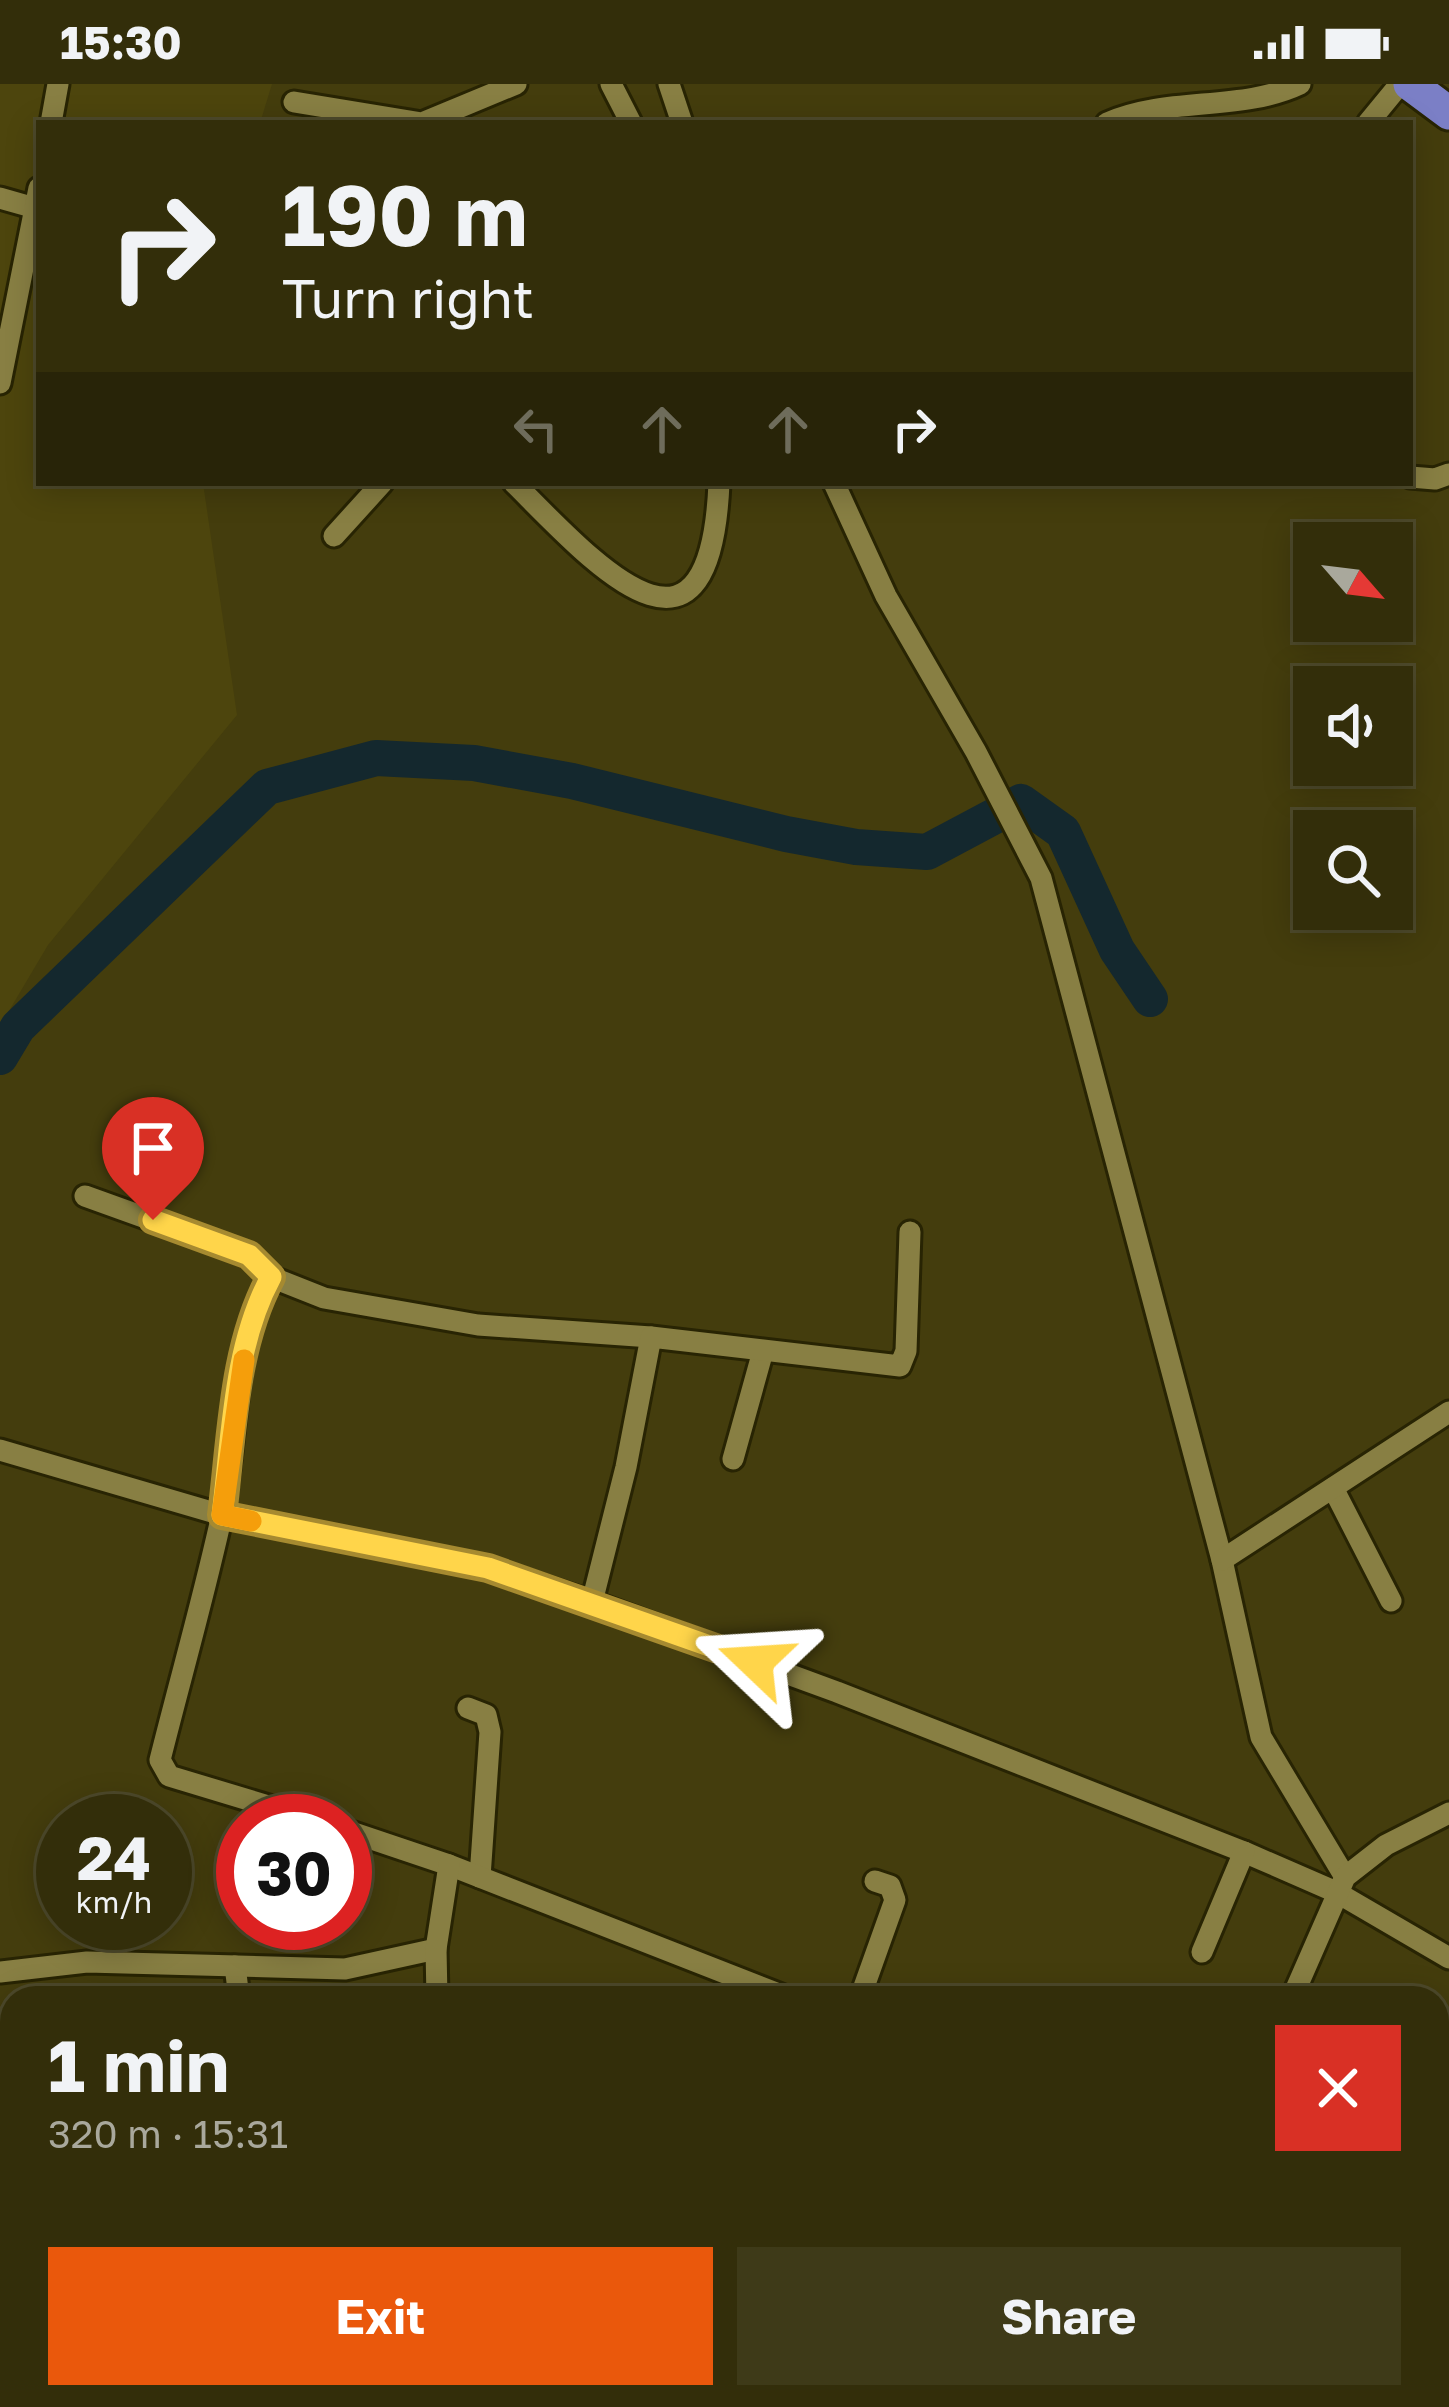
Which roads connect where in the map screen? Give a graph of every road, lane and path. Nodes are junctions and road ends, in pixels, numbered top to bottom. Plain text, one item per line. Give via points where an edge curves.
1 (58, 84) edge
2 (516, 84) edge
3 (611, 84) edge
4 (1300, 84) edge
5 (1400, 84) edge
6 (1410, 84) edge
7 (675, 87) edge
8 (294, 102) dead end
9 (1449, 113) edge
10 (52, 120) edge
11 (404, 120) edge
12 (429, 120) edge
13 (629, 120) edge
14 (680, 120) edge
15 (1115, 120) edge
16 (1370, 120) edge
17 (0, 198) edge
18 (36, 198) edge
19 (36, 203) edge
20 (0, 383) edge
21 (1449, 474) edge
22 (1413, 477) edge
23 (379, 486) edge
24 (517, 486) edge
25 (719, 486) edge
26 (835, 486) edge
27 (334, 536) dead end
28 (86, 1196) dead end
29 (910, 1232) dead end
30 (271, 1277) junction
31 (651, 1337) junction
32 (763, 1351) junction
33 (1449, 1412) edge
34 (0, 1450) edge
35 (733, 1459) dead end
36 (1333, 1488) junction
37 (222, 1515) junction
38 (1222, 1560) junction
39 (1391, 1601) dead end
40 (592, 1602) junction
41 (468, 1708) dead end
42 (228, 1794) edge
43 (1449, 1813) edge
44 (372, 1839) edge
45 (1244, 1852) junction
46 (449, 1865) junction
47 (480, 1877) junction
48 (875, 1880) dead end
49 (1340, 1884) junction
50 (436, 1949) junction
51 (1202, 1952) dead end
52 (1449, 1958) edge
53 (235, 1966) junction
54 (0, 1972) edge
55 (238, 1986) edge
56 (437, 1986) edge
57 (758, 1986) edge
58 (864, 1986) edge
59 (1297, 1986) edge

1 - 10 street
2 - 12 street
3 - 13 street
4 - 15 street
5 - 16 street
6 - 9 highway
7 - 14 street
8 - 11 street
17 - 18 street
19 - 20 street
21 - 22 street
23 - 27 street
24 - 25 street via 621,582 674,597 694,586 710,558
26 - 38 street via 886,596 1042,878
28 - 30 street via 249,1255
29 - 32 street via 900,1366
30 - 31 street via 325,1298 478,1325
30 - 37 street via 240,1376
31 - 32 street
31 - 40 street
32 - 35 street
33 - 36 street
34 - 37 street
36 - 38 street
36 - 39 street
37 - 40 street via 488,1568
37 - 42 street via 160,1760 178,1779
38 - 49 street via 1261,1737
40 - 45 street
41 - 47 street via 486,1715 490,1732
43 - 49 street via 1386,1845
44 - 46 street
45 - 49 street
45 - 51 street
46 - 47 street
46 - 50 street
47 - 57 street
48 - 58 street via 890,1886 895,1900
49 - 52 street
49 - 59 street
50 - 53 street via 345,1969
50 - 56 street
53 - 54 street via 87,1962
53 - 55 street

